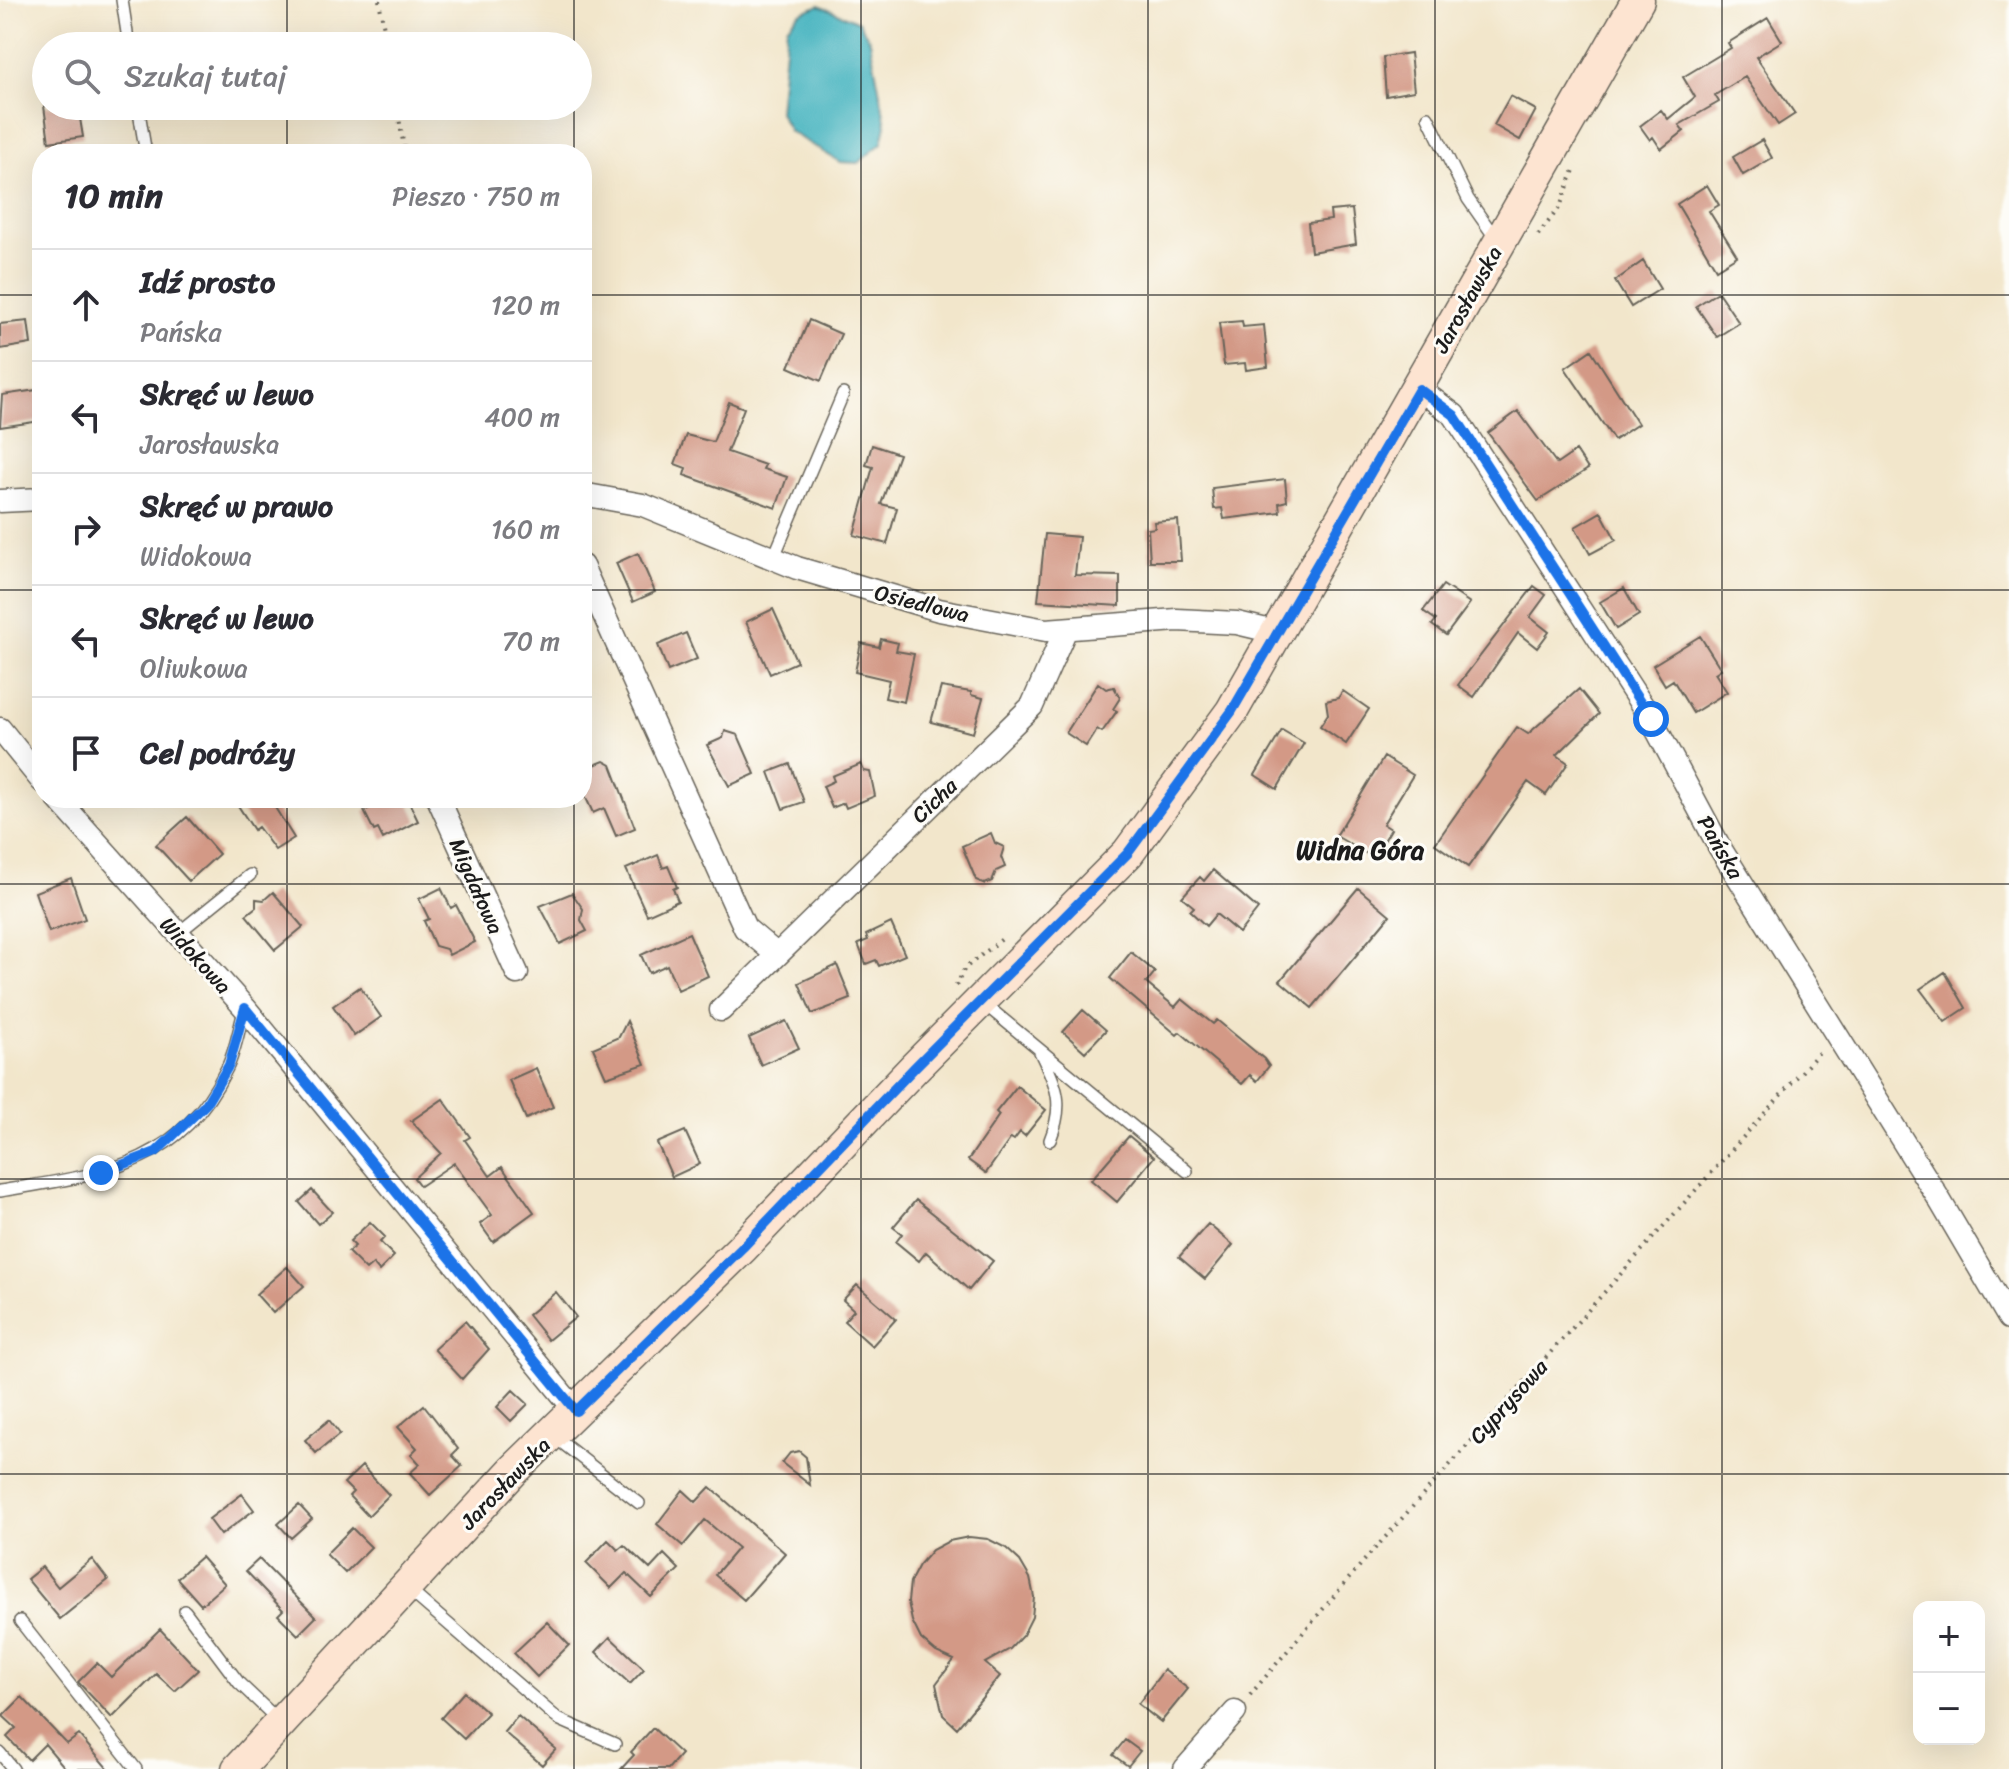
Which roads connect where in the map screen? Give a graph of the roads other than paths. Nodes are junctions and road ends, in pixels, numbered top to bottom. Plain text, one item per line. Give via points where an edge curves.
1 (122, 0) edge
2 (1638, 0) edge
3 (127, 32) edge
4 (1428, 117) dead end
5 (140, 120) edge
6 (144, 144) edge
7 (1498, 243) junction
8 (1419, 389) junction
9 (843, 394) dead end
10 (592, 496) edge
11 (32, 499) edge
12 (0, 501) edge
13 (773, 559) junction
14 (592, 588) edge
15 (1066, 629) junction
16 (1275, 632) junction
17 (0, 729) edge
18 (32, 769) edge
19 (66, 808) edge
20 (443, 808) edge
21 (250, 875) dead end
22 (176, 934) junction
23 (776, 954) junction
24 (517, 973) dead end
25 (982, 1002) junction
26 (245, 1008) junction
27 (721, 1010) dead end
28 (1038, 1048) junction
29 (1050, 1140) dead end
30 (1187, 1171) dead end
31 (0, 1191) edge
32 (2009, 1318) edge
33 (576, 1411) junction
34 (551, 1434) junction
35 (639, 1503) dead end
36 (406, 1587) junction
37 (185, 1611) dead end
38 (20, 1621) dead end
39 (1235, 1712) road end
40 (280, 1722) junction
41 (615, 1744) dead end
42 (0, 1753) edge
43 (13, 1769) edge
44 (136, 1769) edge
45 (238, 1769) edge
46 (1185, 1769) edge

1 - 3 lane
2 - 7 main road, Jarosławska
4 - 7 lane via 1468,199
5 - 6 lane
7 - 8 main road, Jarosławska
8 - 16 main road, Jarosławska
8 - 32 street, Pańska via 1454,415 1643,706 1720,848
9 - 13 lane
10 - 13 street, Osiedlowa via 643,505
11 - 12 street
13 - 15 street, Osiedlowa via 939,610
14 - 23 street via 745,928
15 - 16 street, Osiedlowa via 1177,620 1237,623
15 - 23 street, Cicha via 1032,706
16 - 25 main road, Jarosławska via 1232,711 1128,853
17 - 18 street
19 - 22 street, Widokowa
20 - 24 street, Migdałowa
21 - 22 lane
22 - 26 street, Widokowa
23 - 27 street, Cicha
25 - 28 lane
25 - 33 main road, Jarosławska
26 - 31 lane via 229,1065 206,1104 156,1152 101,1173
26 - 33 street, Widokowa
28 - 29 lane via 1060,1115
28 - 30 lane
33 - 34 main road, Jarosławska
34 - 35 lane
34 - 36 main road, Jarosławska
36 - 40 main road, Jarosławska
36 - 41 lane via 558,1719
37 - 40 lane via 239,1683
38 - 44 lane
39 - 46 street
40 - 45 main road, Jarosławska
42 - 43 lane

